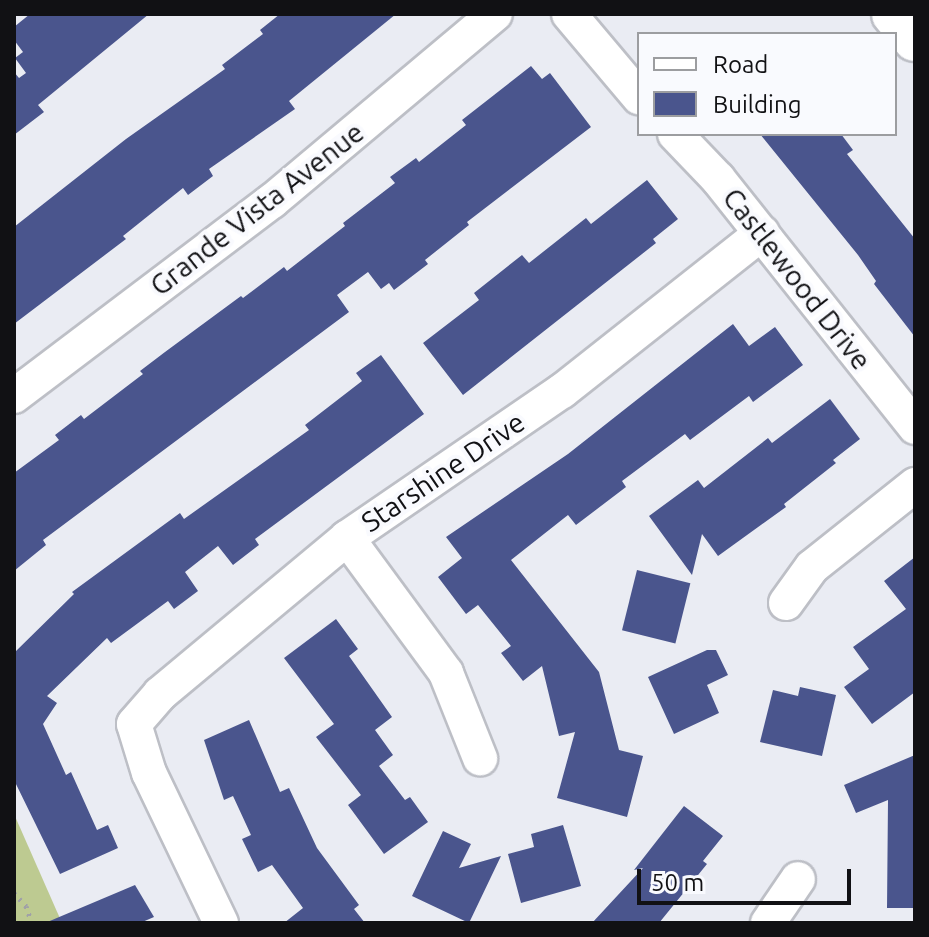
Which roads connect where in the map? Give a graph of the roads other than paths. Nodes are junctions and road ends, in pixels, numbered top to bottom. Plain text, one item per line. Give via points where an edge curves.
1 (495, 14) edge
2 (569, 14) edge
3 (893, 14) edge
4 (915, 40) edge
5 (637, 95) edge
6 (677, 136) edge
7 (762, 233) junction
8 (14, 396) edge
9 (915, 427) edge
10 (915, 485) edge
11 (347, 538) junction
12 (786, 603) dead end
13 (480, 758) dead end
14 (798, 879) dead end
15 (221, 923) edge
16 (768, 923) edge

1 - 8 street, Grande Vista Avenue via 283,192
2 - 5 street
3 - 4 street
6 - 7 street, Castlewood Drive
7 - 9 street, Castlewood Drive
7 - 11 street, Starshine Drive via 562,391
10 - 12 street via 812,567
11 - 13 street via 446,673
11 - 15 street, Starshine Drive via 160,694 134,724 149,773
14 - 16 street

